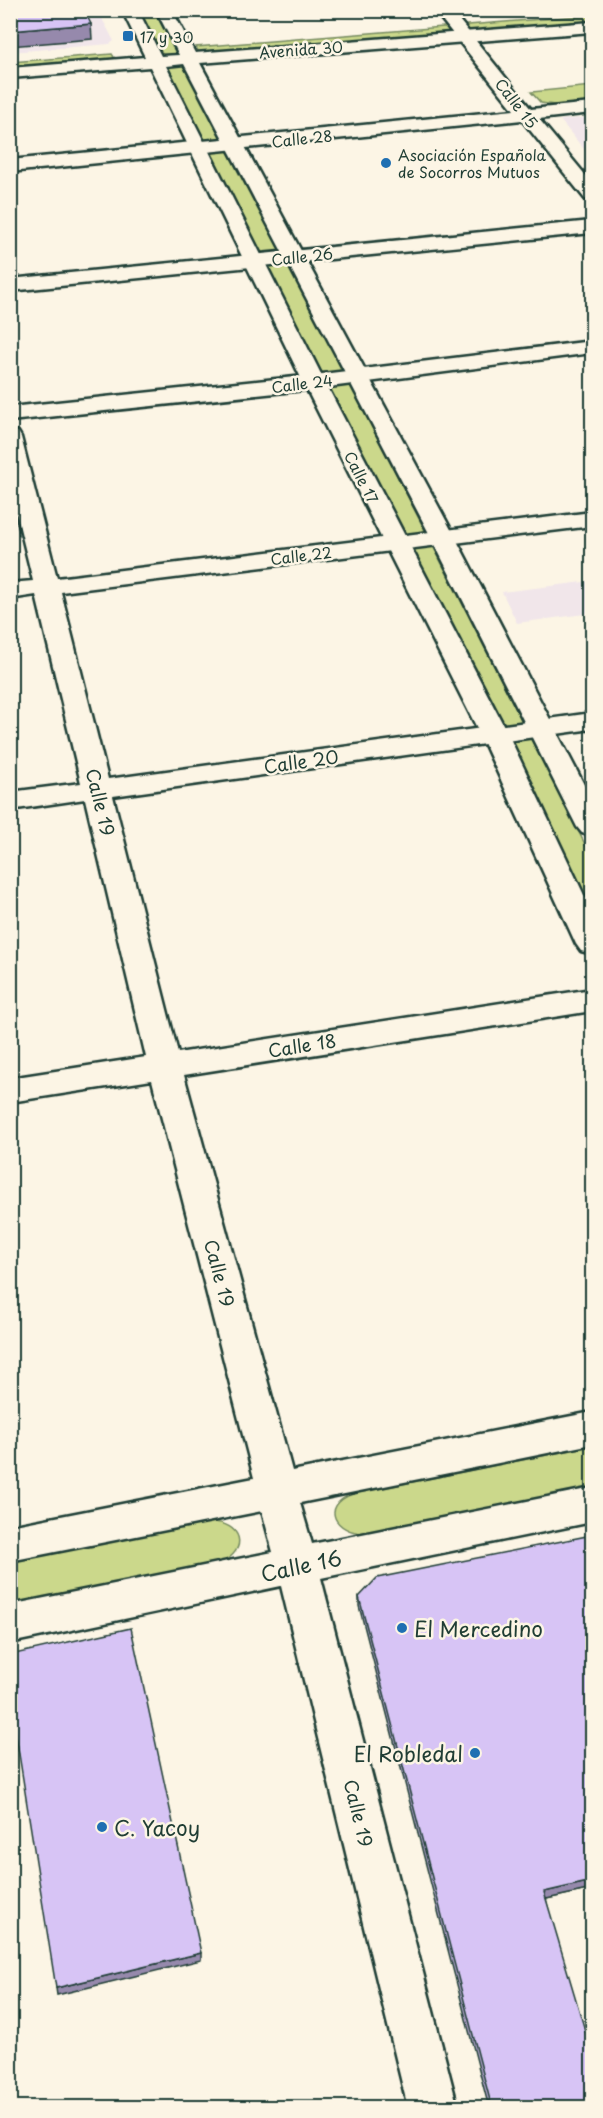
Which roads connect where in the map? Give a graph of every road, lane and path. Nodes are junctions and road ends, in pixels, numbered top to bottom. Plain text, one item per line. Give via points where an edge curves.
1 (130, 10) edge
2 (164, 10) edge
3 (441, 10) edge
4 (592, 14) edge
5 (592, 27) edge
6 (459, 31) junction
7 (187, 52) junction
8 (151, 55) junction
9 (10, 60) edge
10 (10, 73) edge
11 (592, 108) edge
12 (526, 115) junction
13 (236, 145) junction
14 (197, 149) junction
15 (10, 166) edge
16 (592, 195) edge
17 (592, 227) edge
18 (295, 257) junction
19 (255, 261) junction
20 (10, 285) edge
21 (592, 347) edge
22 (358, 376) junction
23 (314, 382) junction
24 (10, 414) edge
25 (10, 437) edge
26 (592, 519) edge
27 (443, 537) junction
28 (395, 543) junction
29 (48, 586) junction
30 (10, 591) edge
31 (592, 720) edge
32 (541, 727) junction
33 (494, 734) junction
34 (99, 790) junction
35 (10, 801) edge
36 (592, 827) edge
37 (592, 944) edge
38 (592, 1000) edge
39 (165, 1066) junction
40 (10, 1090) edge
41 (592, 1428) edge
42 (277, 1491) junction
43 (592, 1505) edge
44 (10, 1544) edge
45 (297, 1566) junction
46 (10, 1624) edge
47 (433, 2108) edge

1 - 8 street, Calle 17
2 - 7 street
3 - 6 street, Calle 15
4 - 6 street, Avenida 30
5 - 6 street, Avenida 30
6 - 7 street, Avenida 30
6 - 12 street, Calle 15
7 - 8 street, Avenida 30
7 - 13 street
8 - 9 street, Avenida 30
8 - 10 street, Avenida 30
8 - 14 street, Calle 17
11 - 12 street, Calle 28
12 - 13 street, Calle 28
12 - 16 street, Calle 15
13 - 14 street, Calle 28
13 - 18 street
14 - 15 street, Calle 28
14 - 19 street, Calle 17
17 - 18 street, Calle 26
18 - 19 street, Calle 26
18 - 22 street
19 - 20 street, Calle 26
19 - 23 street, Calle 17
21 - 22 street, Calle 24
22 - 23 street, Calle 24
22 - 27 street
23 - 24 street, Calle 24
23 - 28 street, Calle 17
25 - 29 street, Calle 19
26 - 27 street, Calle 22
27 - 28 street, Calle 22
27 - 32 street
28 - 29 street, Calle 22
28 - 33 street, Calle 17
29 - 30 street, Calle 22
29 - 34 street, Calle 19
31 - 32 street, Calle 20
32 - 33 street, Calle 20
32 - 36 street
33 - 34 street, Calle 20
33 - 37 street, Calle 17
34 - 35 street, Calle 20
34 - 39 street, Calle 19
38 - 39 street, Calle 18
39 - 40 street, Calle 18
39 - 42 street, Calle 19
41 - 42 street
42 - 44 street
42 - 45 street, Calle 19
43 - 45 street, Calle 16
45 - 46 street, Calle 16
45 - 47 street, Calle 19

